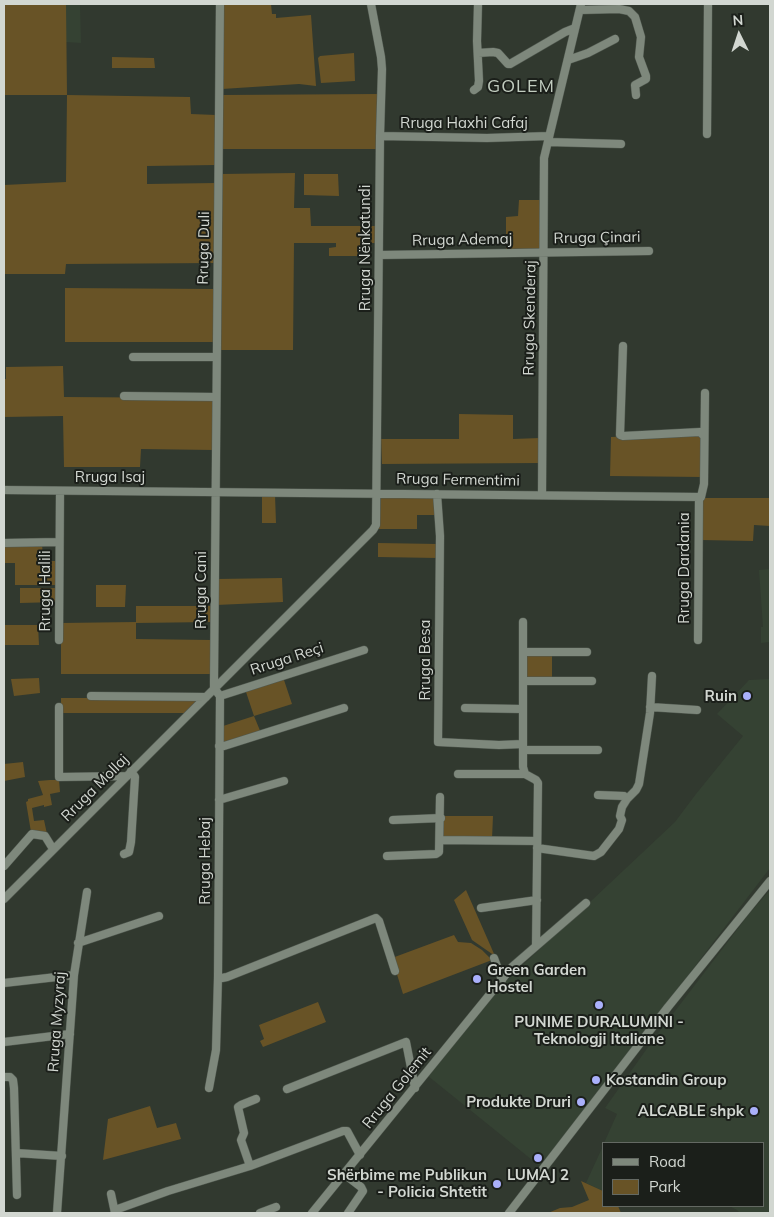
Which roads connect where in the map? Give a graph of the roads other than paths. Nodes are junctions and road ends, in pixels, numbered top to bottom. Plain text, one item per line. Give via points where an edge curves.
1 (220, 4) edge
2 (371, 4) edge
3 (478, 4) edge
4 (708, 4) edge
5 (581, 7) edge
6 (575, 28) junction
7 (615, 39) dead end
8 (478, 53) junction
9 (568, 60) junction
10 (474, 90) dead end
11 (636, 95) dead end
12 (707, 134) dead end
13 (380, 136) junction
14 (548, 139) junction
15 (621, 144) dead end
16 (649, 251) dead end
17 (545, 253) junction
18 (379, 255) junction
19 (623, 346) dead end
20 (133, 357) dead end
21 (216, 357) junction
22 (705, 393) dead end
23 (124, 396) dead end
24 (216, 397) junction
25 (704, 436) junction
26 (4, 490) edge
27 (60, 491) junction
28 (215, 492) junction
29 (377, 493) junction
30 (437, 494) junction
31 (542, 495) junction
32 (700, 497) junction
33 (59, 542) junction
34 (4, 543) edge
35 (524, 622) dead end
36 (59, 640) dead end
37 (698, 640) dead end
38 (364, 650) dead end
39 (524, 652) junction
40 (587, 652) dead end
41 (652, 676) dead end
42 (523, 681) junction
43 (592, 681) dead end
44 (214, 688) junction
45 (91, 696) dead end
46 (220, 696) junction
47 (206, 697) junction
48 (59, 707) dead end
49 (650, 707) junction
50 (344, 708) dead end
51 (465, 708) dead end
52 (522, 709) junction
53 (696, 710) dead end
54 (219, 746) junction
55 (523, 747) junction
56 (598, 750) dead end
57 (129, 774) junction
58 (458, 774) dead end
59 (525, 774) junction
60 (284, 781) dead end
61 (598, 796) dead end
62 (440, 797) dead end
63 (627, 798) junction
64 (219, 800) junction
65 (441, 818) junction
66 (393, 820) dead end
67 (440, 840) junction
68 (537, 845) junction
69 (54, 849) junction
70 (124, 854) dead end
71 (387, 856) dead end
72 (4, 866) edge
73 (770, 881) edge
74 (86, 892) dead end
75 (4, 899) edge
76 (537, 900) junction
77 (586, 903) dead end
78 (481, 908) dead end
79 (159, 916) dead end
80 (78, 943) junction
81 (536, 946) junction
82 (494, 958) dead end
83 (395, 971) dead end
84 (74, 975) junction
85 (218, 977) junction
86 (502, 980) junction
87 (4, 983) edge
88 (70, 1034) junction
89 (4, 1042) edge
90 (4, 1077) edge
91 (209, 1088) dead end
92 (415, 1088) junction
93 (287, 1089) dead end
94 (256, 1099) dead end
95 (16, 1152) junction
96 (360, 1155) junction
97 (62, 1156) junction
98 (250, 1166) junction
99 (344, 1174) junction
100 (111, 1194) dead end
101 (16, 1195) dead end
102 (276, 1207) dead end
103 (115, 1212) edge
104 (57, 1213) edge
105 (260, 1213) edge
106 (312, 1213) edge
107 (348, 1213) edge
108 (509, 1213) edge

1 - 21 street, Rruga Duli
2 - 13 street, Rruga Nënkatundi via 381,57
3 - 8 street
4 - 12 street
5 - 6 street, Rruga Skenderaj
5 - 11 street via 619,9 629,11 635,17 642,36 639,57 646,76 635,86
6 - 8 street via 510,64 498,54
6 - 9 street, Rruga Skenderaj
7 - 9 street
8 - 10 street via 479,81
9 - 14 street, Rruga Skenderaj
13 - 14 street, Rruga Haxhi Cafaj
13 - 18 street, Rruga Nënkatundi
14 - 15 street
14 - 17 street, Rruga Skenderaj via 544,158
16 - 17 street, Rruga Çinari
17 - 18 street, Rruga Ademaj
17 - 31 street, Rruga Skenderaj
18 - 29 street, Rruga Nënkatundi
19 - 25 street via 620,435 700,432
20 - 21 street
21 - 24 street, Rruga Duli
22 - 25 street, Rruga Dardania
23 - 24 street
24 - 28 street, Rruga Duli
25 - 32 street, Rruga Dardania via 704,484
26 - 27 street, Rruga Isaj
27 - 28 street, Rruga Isaj
27 - 33 street, Rruga Halili
28 - 29 street, Rruga Fermentimi
28 - 44 street, Rruga Cani
29 - 30 street, Rruga Fermentimi
29 - 44 street, Rruga Mollaj via 373,530
30 - 31 street, Rruga Fermentimi
30 - 55 street, Rruga Besa via 440,536 438,742
31 - 32 street, Rruga Fermentimi
32 - 37 street, Rruga Dardania
33 - 34 street, Rruga Halili
33 - 36 street, Rruga Halili
35 - 39 street
38 - 46 street, Rruga Reçi
39 - 40 street
39 - 42 street
41 - 49 street
42 - 43 street
42 - 52 street
44 - 46 street
44 - 47 street, Rruga Mollaj
45 - 47 street
46 - 54 street, Rruga Hebaj
47 - 57 street, Rruga Mollaj
48 - 57 street via 59,778
49 - 53 street
49 - 63 street via 639,784
50 - 54 street
51 - 52 street
52 - 55 street
54 - 64 street, Rruga Hebaj
55 - 56 street
55 - 59 street
57 - 69 street, Rruga Mollaj
57 - 70 street via 135,777 129,852
58 - 59 street
59 - 68 street via 538,783
60 - 64 street
61 - 63 street
62 - 65 street
63 - 68 street via 620,813 620,829 598,854 594,856
64 - 85 street, Rruga Hebaj
65 - 66 street
65 - 67 street
67 - 68 street
67 - 71 street via 436,854
68 - 76 street
69 - 72 street via 45,836 32,834
69 - 75 street, Rruga Mollaj
73 - 108 street
74 - 80 street, Rruga Myzyraj
76 - 78 street
76 - 81 street
77 - 81 street, Rruga Golemit
79 - 80 street
80 - 84 street, Rruga Myzyraj
81 - 86 street, Rruga Golemit
82 - 86 street
83 - 85 street via 376,918 227,977
84 - 87 street
84 - 88 street, Rruga Myzyraj
85 - 91 street, Rruga Hebaj via 216,1050
86 - 92 street, Rruga Golemit
88 - 89 street
88 - 97 street, Rruga Myzyraj
90 - 95 street via 13,1080
92 - 93 street via 406,1042
92 - 96 street, Rruga Golemit
94 - 98 street via 238,1107 244,1133 241,1140
95 - 97 street
95 - 101 street
96 - 98 street via 345,1130
96 - 99 street, Rruga Golemit
97 - 104 street, Rruga Myzyraj
98 - 103 street via 168,1191
99 - 106 street, Rruga Golemit
99 - 107 street via 363,1191
100 - 103 street
102 - 105 street

